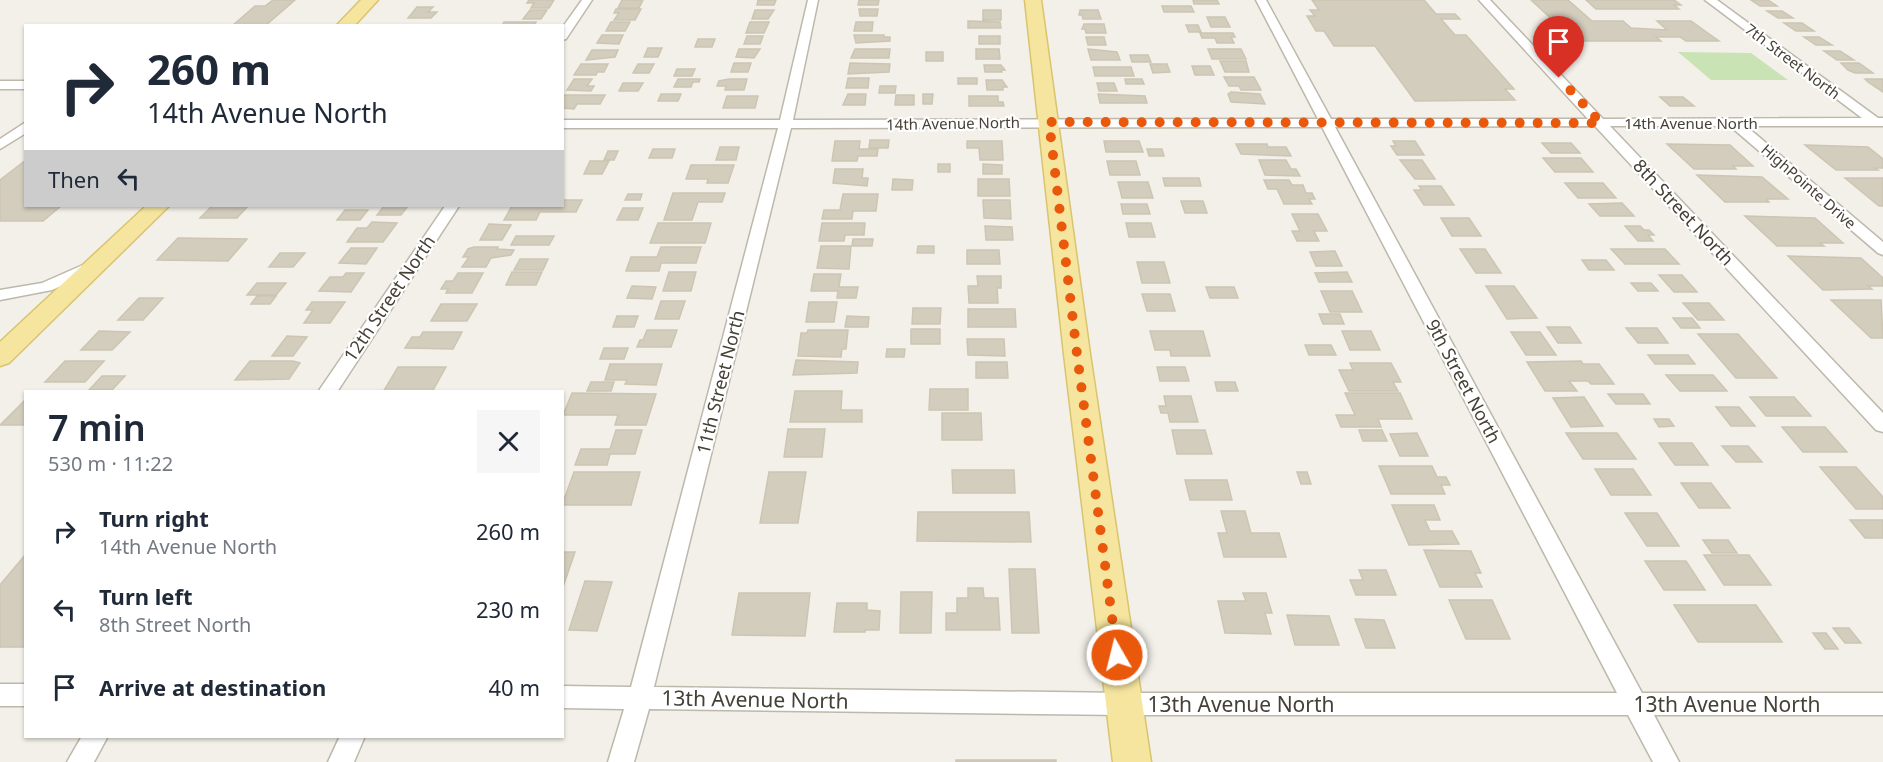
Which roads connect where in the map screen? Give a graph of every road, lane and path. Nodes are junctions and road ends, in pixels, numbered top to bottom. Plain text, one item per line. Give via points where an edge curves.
1 (370, 0) edge
2 (587, 0) edge
3 (813, 0) edge
4 (1033, 0) edge
5 (1261, 0) edge
6 (1484, 0) edge
7 (1710, 0) edge
8 (346, 24) edge
9 (564, 35) edge
10 (0, 85) edge
11 (24, 85) edge
12 (1049, 122) junction
13 (1327, 122) junction
14 (1874, 122) edge
15 (1601, 123) junction
16 (1734, 123) junction
17 (564, 124) edge
18 (786, 124) junction
19 (24, 127) edge
20 (1883, 136) edge
21 (0, 145) edge
22 (157, 207) edge
23 (451, 207) edge
24 (1883, 250) edge
25 (96, 264) junction
26 (0, 295) edge
27 (2, 348) edge
28 (328, 390) edge
29 (1883, 424) edge
30 (24, 694) edge
31 (0, 695) edge
32 (564, 697) edge
33 (640, 697) junction
34 (1124, 704) junction
35 (1635, 704) junction
36 (1883, 704) edge
37 (95, 738) edge
38 (352, 738) edge
39 (80, 762) edge
40 (341, 762) edge
41 (621, 762) edge
42 (1132, 762) edge
43 (1666, 762) edge

1 - 8 main road
2 - 9 street
3 - 18 street, 11th Street North
4 - 12 main road
5 - 13 street, 9th Street North
6 - 15 street, 8th Street North
7 - 14 street, 7th Street North
10 - 11 street
12 - 13 street, 14th Avenue North
12 - 18 street, 14th Avenue North
12 - 34 main road
13 - 15 street, 14th Avenue North
13 - 35 street, 9th Street North
14 - 16 street, 14th Avenue North
14 - 20 street
15 - 16 street, 14th Avenue North
15 - 29 street, 8th Street North
16 - 24 street, HighPointe Drive
17 - 18 street, 14th Avenue North
18 - 33 street, 11th Street North
19 - 21 street
22 - 25 main road
23 - 28 street, 12th Street North
25 - 26 street via 55,284
25 - 27 main road
30 - 31 street
32 - 33 street, 13th Avenue North
33 - 34 street, 13th Avenue North
33 - 41 street, 11th Street North
34 - 35 street, 13th Avenue North
34 - 42 main road
35 - 36 street, 13th Avenue North
35 - 43 street, 9th Street North
37 - 39 street
38 - 40 street

